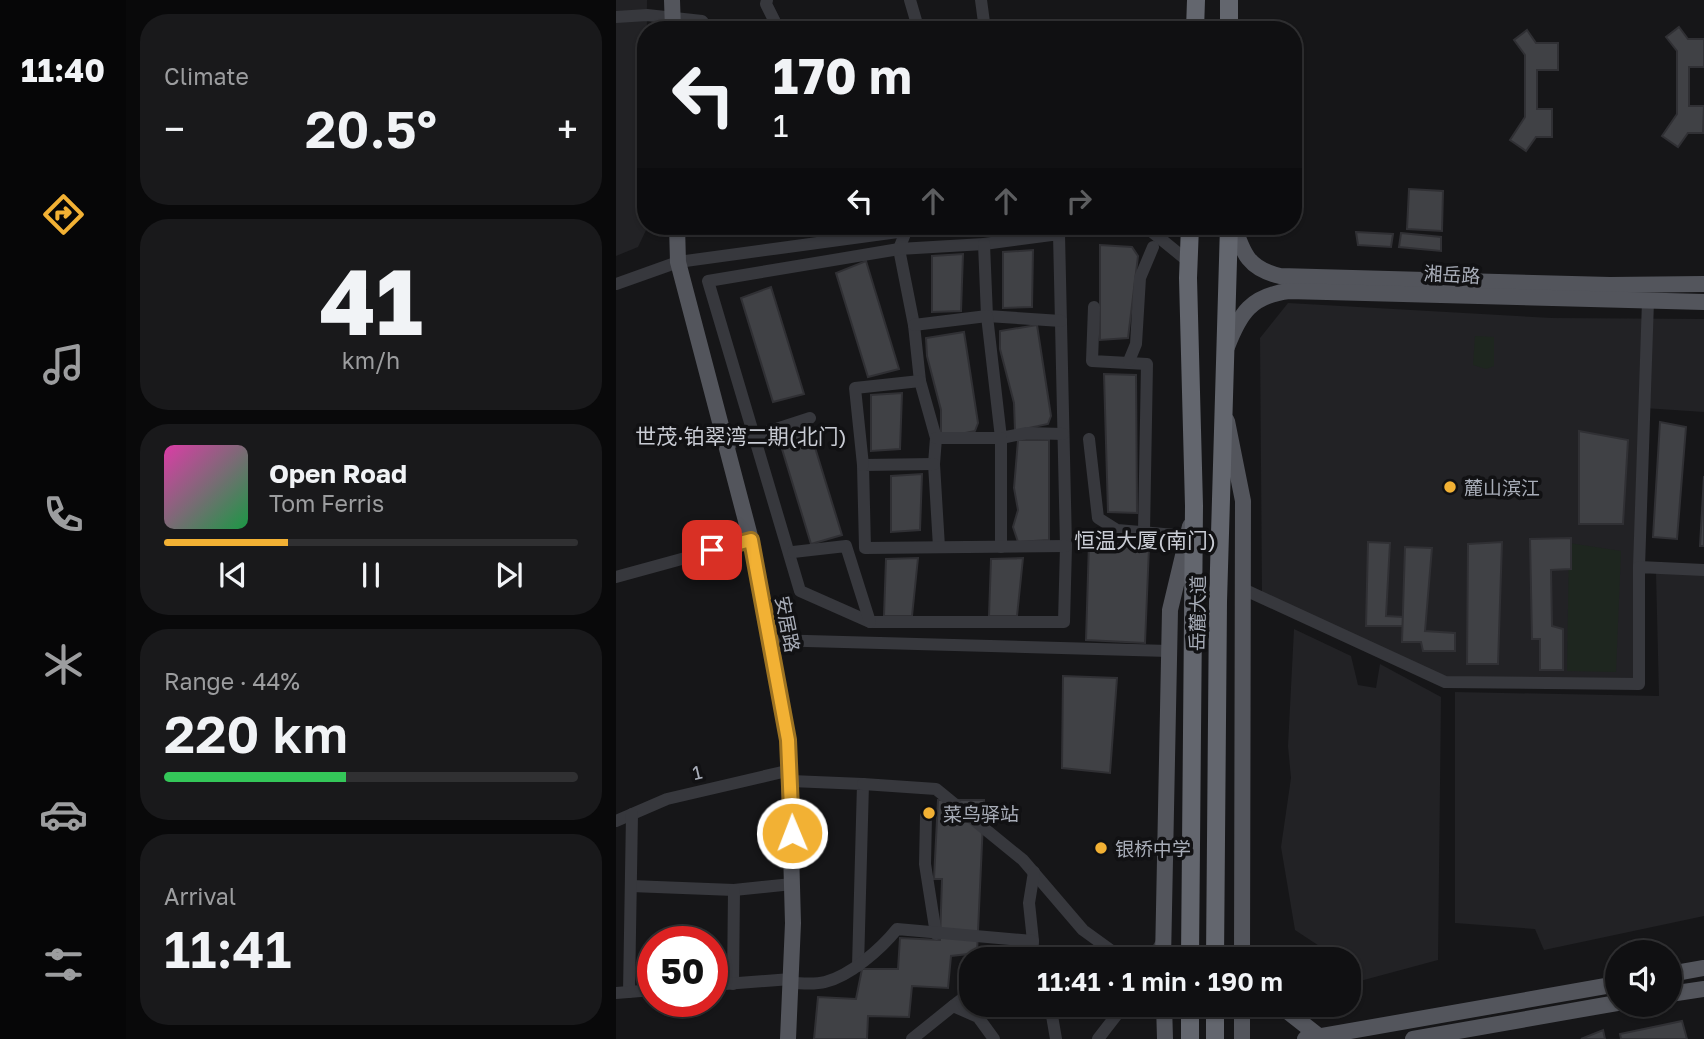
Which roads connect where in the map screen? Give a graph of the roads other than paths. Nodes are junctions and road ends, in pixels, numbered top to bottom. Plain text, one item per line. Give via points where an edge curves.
1 (672, 0) edge
2 (767, 0) edge
3 (910, 0) edge
4 (981, 0) edge
5 (1196, 0) edge
6 (1229, 0) edge
7 (616, 17) edge
8 (664, 21) edge
9 (673, 21) edge
10 (774, 21) edge
11 (916, 21) edge
12 (984, 21) edge
13 (1195, 21) edge
14 (1229, 21) edge
15 (677, 235) edge
16 (877, 235) edge
17 (904, 235) edge
18 (1052, 235) edge
19 (1059, 235) edge
20 (1155, 235) edge
21 (1190, 235) edge
22 (1231, 235) edge
23 (1235, 235) edge
24 (984, 244) junction
25 (1153, 247) dead end
26 (899, 249) junction
27 (678, 262) junction
28 (1189, 262) junction
29 (616, 284) edge
30 (1704, 284) edge
31 (1648, 301) junction
32 (1704, 302) edge
33 (1094, 307) dead end
34 (987, 316) junction
35 (1061, 321) junction
36 (914, 325) junction
37 (1226, 349) junction
38 (1129, 361) junction
39 (920, 381) junction
40 (1225, 408) junction
41 (810, 418) dead end
42 (1063, 434) junction
43 (754, 435) junction
44 (936, 438) junction
45 (1001, 438) junction
46 (1089, 439) dead end
47 (726, 445) junction
48 (934, 464) junction
49 (863, 465) junction
50 (1194, 506) junction
51 (1144, 532) junction
52 (1187, 536) junction
53 (751, 540) junction
54 (1066, 546) junction
55 (939, 547) junction
56 (1001, 547) junction
57 (793, 552) dead end
58 (1639, 567) junction
59 (1704, 570) edge
60 (616, 577) edge
61 (1243, 589) junction
62 (870, 622) junction
63 (770, 640) junction
64 (1169, 651) junction
65 (791, 776) junction
66 (863, 784) junction
67 (632, 814) junction
68 (926, 816) dead end
69 (616, 821) edge
70 (1034, 872) junction
71 (792, 884) junction
72 (631, 886) junction
73 (734, 890) junction
74 (936, 934) junction
75 (1163, 940) junction
76 (1033, 941) junction
77 (1032, 947) edge
78 (1107, 947) edge
79 (1159, 947) edge
80 (1163, 947) edge
81 (1190, 947) edge
82 (1215, 947) edge
83 (1242, 947) edge
84 (858, 966) junction
85 (1704, 968) edge
86 (1682, 972) edge
87 (791, 981) junction
88 (728, 984) edge
89 (733, 984) junction
90 (1605, 986) edge
91 (1704, 989) edge
92 (1682, 992) edge
93 (623, 993) edge
94 (959, 1001) edge
95 (1605, 1005) edge
96 (953, 1006) junction
97 (1052, 1017) edge
98 (1115, 1017) edge
99 (1164, 1017) edge
100 (1190, 1017) edge
101 (1215, 1017) edge
102 (1242, 1017) edge
103 (1292, 1017) edge
104 (1312, 1038) edge
105 (788, 1039) edge
106 (912, 1039) edge
107 (994, 1039) edge
108 (1056, 1039) edge
109 (1098, 1039) edge
110 (1165, 1039) edge
111 (1190, 1039) edge
112 (1215, 1039) edge
113 (1241, 1039) edge
114 (1413, 1039) edge

1 - 9 main road
2 - 10 street
3 - 11 street
4 - 12 street
5 - 13 highway
6 - 14 highway
7 - 8 street via 647,15
15 - 27 main road, 安居路
16 - 27 street
17 - 26 street
18 - 24 street
19 - 35 street
20 - 28 street
21 - 28 highway, 岳麓大道
22 - 37 highway, 岳麓大道
23 - 30 main road, 湘岳路 via 1252,264 1280,276
24 - 26 street
24 - 34 street
25 - 38 street via 1140,278 1136,344
26 - 36 street
26 - 43 street via 708,281
27 - 29 street
27 - 47 main road, 安居路
28 - 50 highway, 岳麓大道
31 - 32 main road, 湘岳路
31 - 37 main road, 湘岳路 via 1289,291 1268,296 1247,309 1237,320
31 - 58 street
33 - 38 street via 1092,361
34 - 35 street
34 - 36 street
34 - 45 street
35 - 42 street
36 - 39 street
37 - 40 highway, 岳麓大道
38 - 51 street via 1147,364
39 - 44 street
39 - 49 street via 855,388
40 - 61 main road via 1244,501
40 - 82 highway, 岳麓大道
41 - 43 street
42 - 45 street
42 - 54 street
43 - 47 street
43 - 62 street via 800,590
44 - 45 street
44 - 48 street
45 - 56 street
46 - 51 street via 1098,519 1117,530
47 - 53 main road, 安居路
48 - 49 street
48 - 55 street
49 - 55 street via 865,548
50 - 52 main road
50 - 81 highway, 岳麓大道
51 - 52 street
52 - 64 main road via 1170,610
53 - 60 street
53 - 63 main road, 安居路
54 - 56 street
54 - 62 street via 1064,622
55 - 56 street
57 - 62 street via 846,546
58 - 59 street
58 - 61 street via 1639,684 1445,682
61 - 83 main road
63 - 64 street
63 - 65 main road, 安居路
64 - 75 main road
65 - 66 street, 1
65 - 67 street, 1 via 667,799
65 - 71 main road, 安居路
66 - 70 street, 1 via 936,789
66 - 84 street
67 - 69 street, 1
67 - 72 street
68 - 74 street via 925,864
70 - 76 street via 1029,903
70 - 78 street, 1 via 1083,930
71 - 73 street
71 - 87 main road, 安居路
72 - 73 street
72 - 93 street
73 - 89 street
74 - 76 street
74 - 84 street via 897,929
75 - 79 street
75 - 80 main road
76 - 77 street
84 - 87 street via 825,982
85 - 86 main road
87 - 89 street
87 - 105 main road, 安居路
88 - 89 street
90 - 104 main road
91 - 92 main road
94 - 96 street
95 - 114 main road
96 - 106 street
96 - 107 street via 978,1017
97 - 108 street
98 - 109 street
99 - 110 main road
100 - 111 highway
101 - 112 highway
102 - 113 main road
103 - 104 main road

